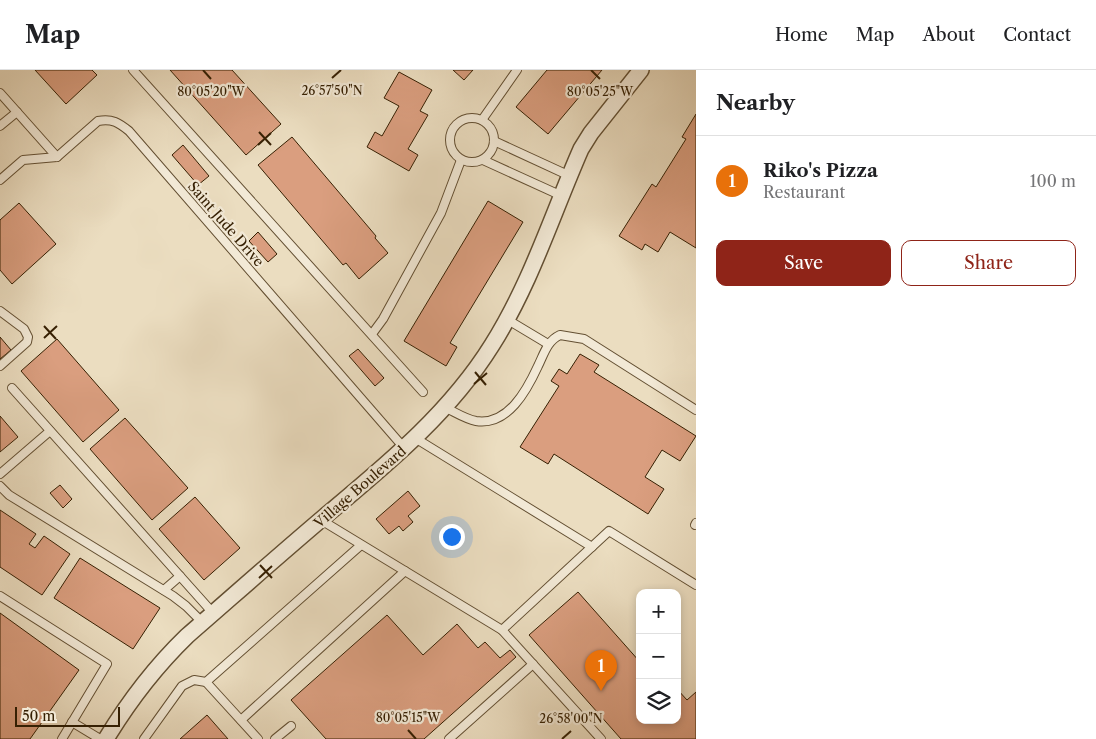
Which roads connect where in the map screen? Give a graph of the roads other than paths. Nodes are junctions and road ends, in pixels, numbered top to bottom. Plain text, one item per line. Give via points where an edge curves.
1 (134, 70) edge
2 (517, 70) edge
3 (641, 70) edge
4 (0, 93) edge
5 (17, 112) junction
6 (482, 120) junction
7 (0, 126) edge
8 (494, 141) junction
9 (57, 157) junction
10 (461, 160) junction
11 (483, 160) junction
12 (570, 176) junction
13 (0, 180) edge
14 (562, 196) junction
15 (0, 311) edge
16 (508, 320) junction
17 (372, 334) junction
18 (548, 344) junction
19 (0, 366) edge
20 (12, 388) dead end
21 (423, 392) dead end
22 (444, 407) junction
23 (696, 410) edge
24 (50, 431) junction
25 (410, 444) junction
26 (0, 474) edge
27 (0, 486) edge
28 (320, 520) junction
29 (361, 545) junction
30 (592, 547) junction
31 (405, 571) junction
32 (180, 576) junction
33 (696, 584) edge
34 (164, 590) junction
35 (0, 596) edge
36 (208, 618) junction
37 (502, 630) junction
38 (533, 664) junction
39 (206, 682) junction
40 (241, 720) junction
41 (72, 722) junction
42 (291, 726) dead end
43 (62, 739) edge
44 (100, 739) edge
45 (106, 739) edge
46 (144, 739) edge
47 (258, 739) edge
48 (275, 739) edge
49 (449, 739) edge
50 (601, 739) edge

1 - 17 lane
2 - 6 lane
3 - 12 street, Village Boulevard via 591,133
4 - 5 lane
5 - 7 lane
5 - 9 lane
6 - 8 lane via 491,127
6 - 10 lane via 464,119 453,128 450,142
8 - 11 lane via 493,148
8 - 12 lane
9 - 13 lane via 23,160
9 - 25 lane, Saint Jude Drive via 98,121 116,121 129,131
10 - 11 lane
10 - 17 lane via 441,213
11 - 14 lane
12 - 14 street, Village Boulevard
14 - 16 street, Village Boulevard via 530,276
15 - 19 lane via 24,329 28,337 27,342
16 - 18 lane
16 - 22 street, Village Boulevard via 478,366
17 - 21 lane
18 - 22 lane via 518,400 499,417 477,421
18 - 23 lane via 560,335 584,338
20 - 24 lane
22 - 25 street, Village Boulevard
24 - 26 lane
24 - 32 lane
25 - 28 street, Village Boulevard
25 - 30 lane, Saint Jude Drive
27 - 34 lane via 9,495
28 - 29 lane
28 - 36 street, Village Boulevard
29 - 31 lane
29 - 39 lane
30 - 33 lane via 609,531
30 - 37 lane
31 - 37 lane
31 - 40 lane
32 - 34 lane
32 - 36 lane
34 - 36 lane
35 - 41 lane via 107,664
36 - 45 street, Village Boulevard via 173,649 148,678
37 - 38 lane
38 - 49 lane
38 - 50 lane
39 - 40 lane
39 - 46 lane via 194,680 182,686
40 - 47 lane
41 - 43 lane
41 - 44 lane
42 - 48 lane

